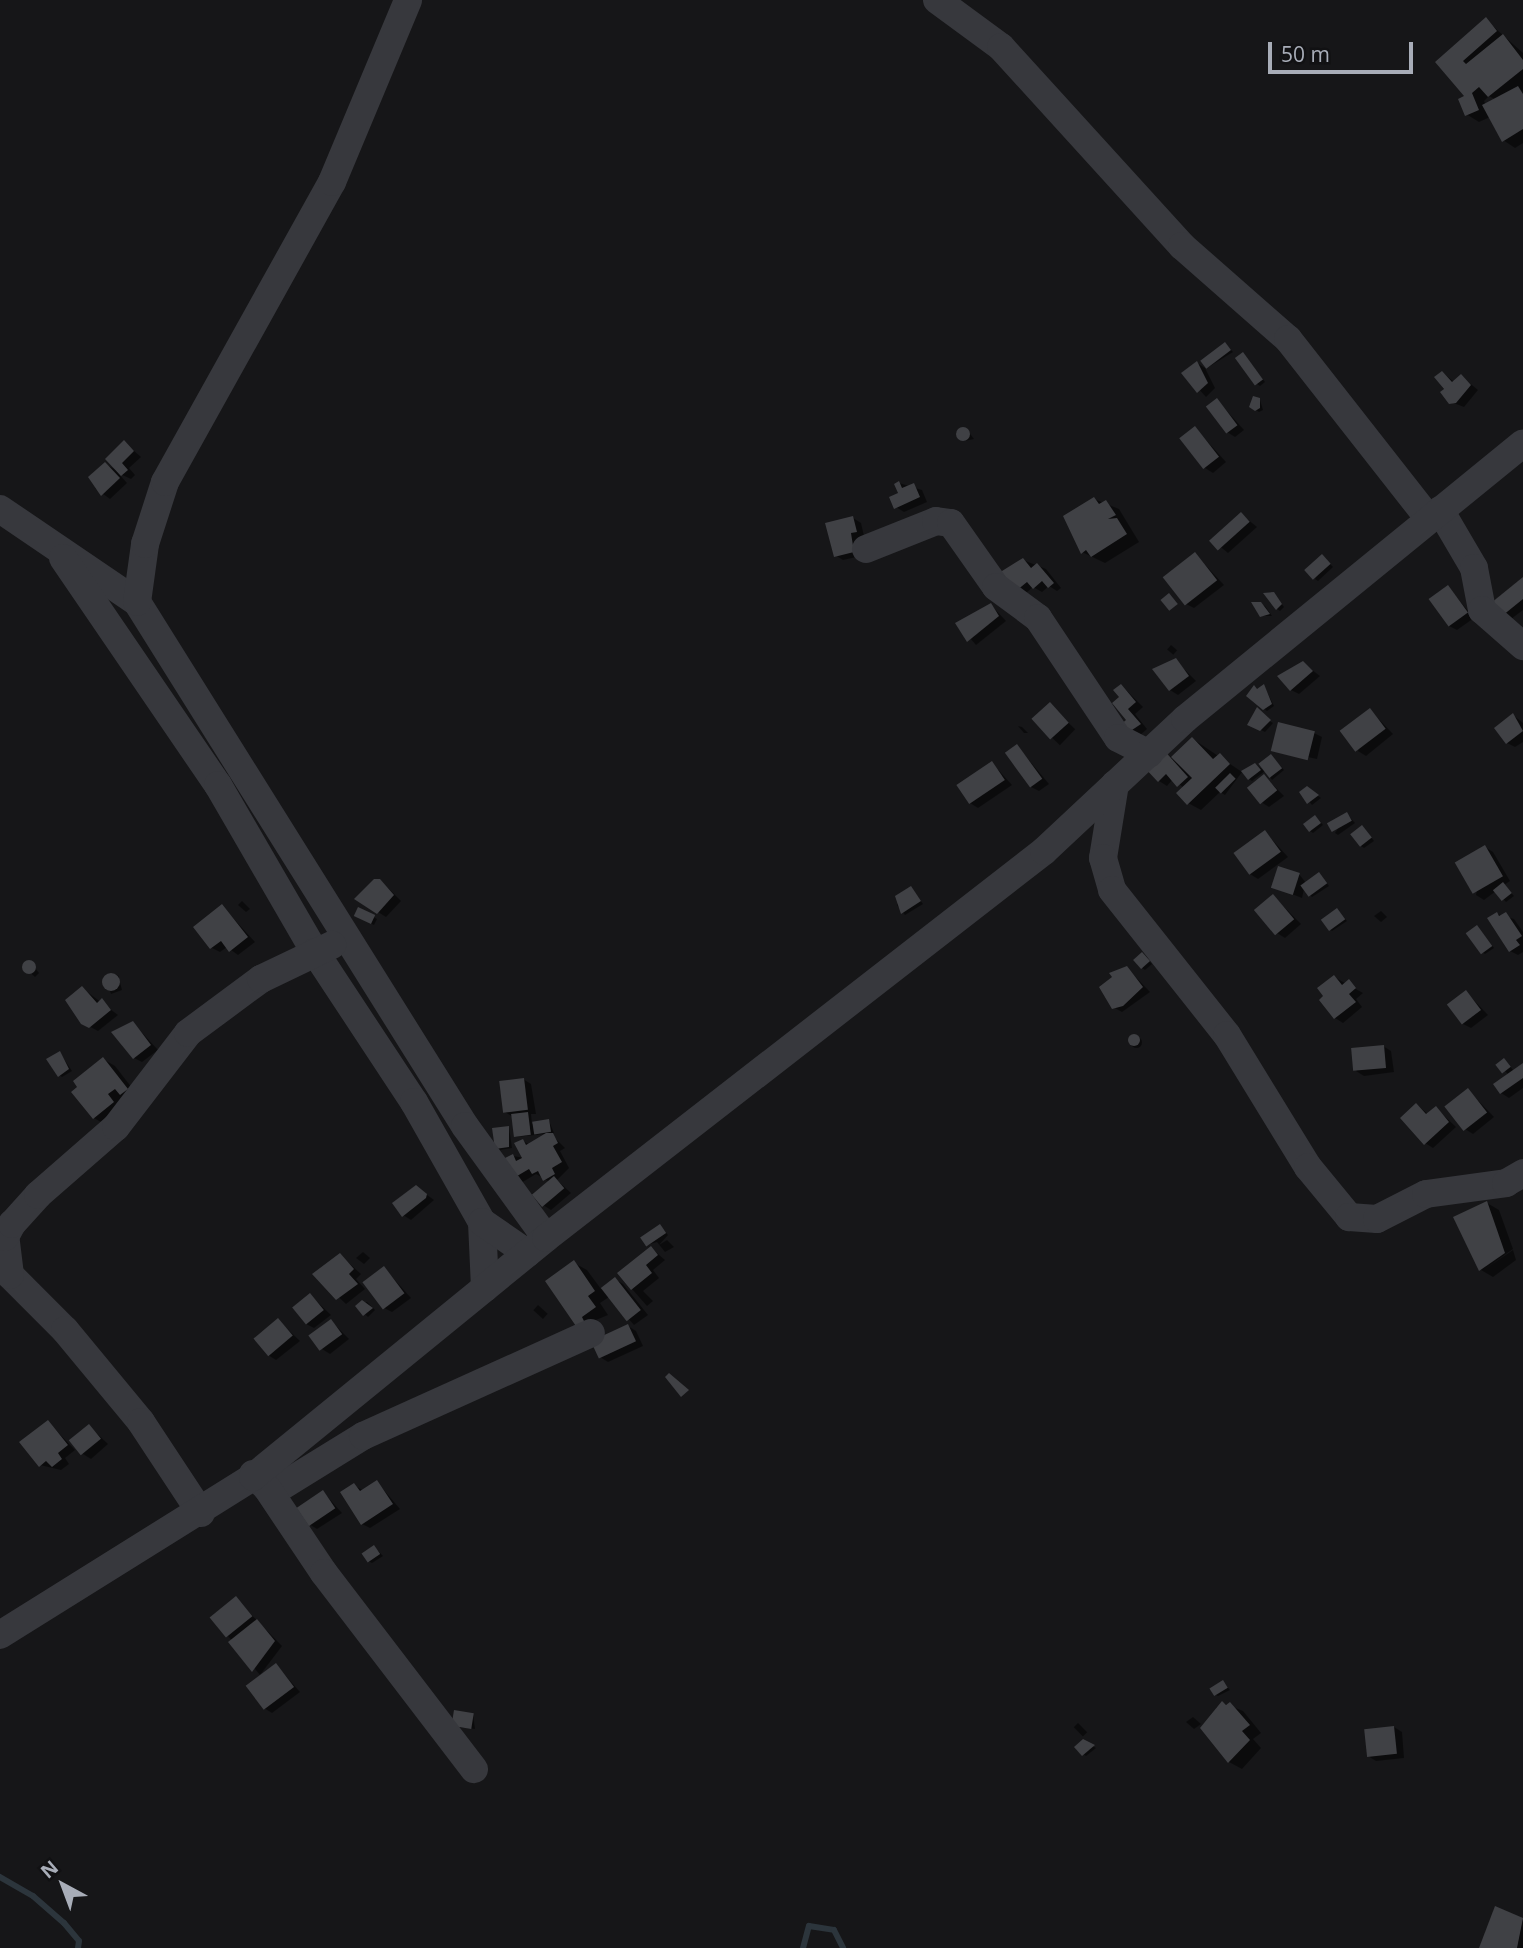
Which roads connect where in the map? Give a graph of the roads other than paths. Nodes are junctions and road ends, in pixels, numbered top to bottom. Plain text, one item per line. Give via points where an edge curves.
1 (408, 0) edge
2 (937, 0) edge
3 (1523, 443) edge
4 (0, 509) edge
5 (1435, 514) junction
6 (57, 547) junction
7 (866, 549) dead end
8 (137, 602) junction
9 (1523, 646) edge
10 (1149, 754) junction
11 (1115, 784) junction
12 (348, 938) junction
13 (315, 952) junction
14 (1523, 1173) edge
15 (482, 1222) junction
16 (537, 1246) junction
17 (5, 1270) edge
18 (485, 1288) junction
19 (590, 1333) dead end
20 (260, 1481) junction
21 (201, 1513) junction
22 (0, 1635) edge
23 (474, 1769) dead end

1 - 8 street via 332,182 165,482 145,544
2 - 5 street via 1000,47 1182,246 1288,339
3 - 5 street
4 - 6 street
5 - 9 street via 1474,568 1482,610
5 - 10 street via 1309,614
6 - 8 street
6 - 13 street via 218,785
7 - 10 street via 936,521 951,523 996,587 1038,618 1118,738
8 - 12 street
10 - 11 street
11 - 14 street via 1103,858 1112,890 1227,1035 1308,1167 1349,1217 1377,1219 1426,1194 1506,1183
11 - 16 street via 1002,884
12 - 13 street
12 - 16 street
13 - 15 street via 414,1102
13 - 17 street via 261,979 188,1033 116,1127 12,1224 5,1237
15 - 16 street
15 - 18 street
16 - 18 street
17 - 21 street via 65,1329 141,1422
18 - 20 street
19 - 20 street via 363,1436 282,1486
20 - 21 street
20 - 23 street via 324,1573
21 - 22 street

